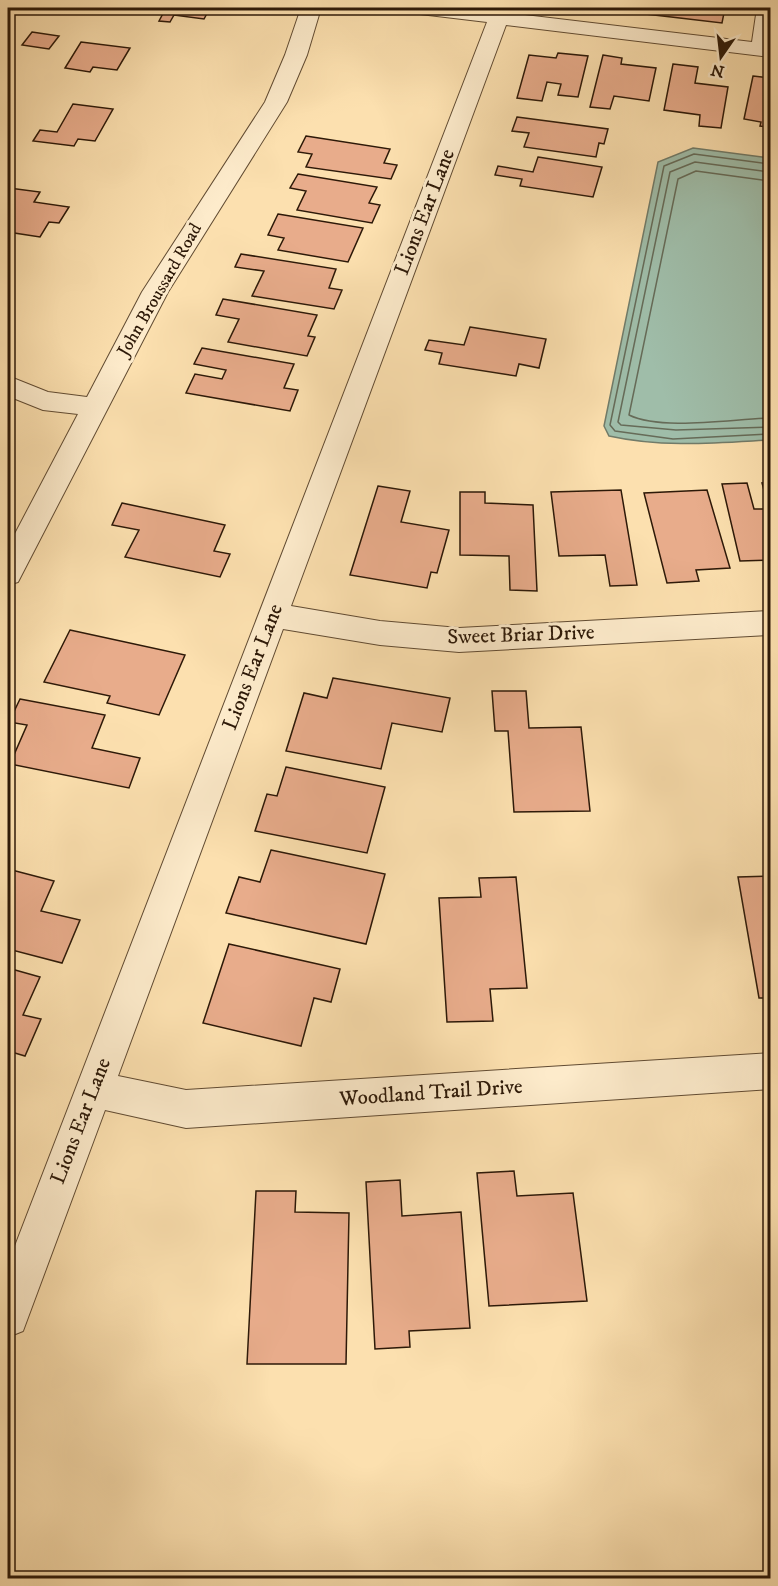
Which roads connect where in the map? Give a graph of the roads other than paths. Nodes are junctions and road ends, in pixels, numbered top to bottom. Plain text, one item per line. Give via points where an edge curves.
1 (311, 8) edge
2 (420, 8) edge
3 (768, 8) edge
4 (499, 17) junction
5 (766, 50) edge
6 (8, 385) edge
7 (95, 406) junction
8 (8, 574) edge
9 (273, 615) junction
10 (771, 623) edge
11 (771, 1071) edge
12 (93, 1089) junction
13 (8, 1316) edge

1 - 7 street, John Broussard Road via 276,102 155,292
2 - 4 street
3 - 5 street
4 - 5 street
4 - 9 street, Lions Ear Lane
6 - 7 street via 43,401
7 - 8 street, John Broussard Road
9 - 10 street, Sweet Briar Drive via 380,633 459,640
9 - 12 street, Lions Ear Lane
11 - 12 street, Woodland Trail Drive via 186,1109
12 - 13 street, Lions Ear Lane

